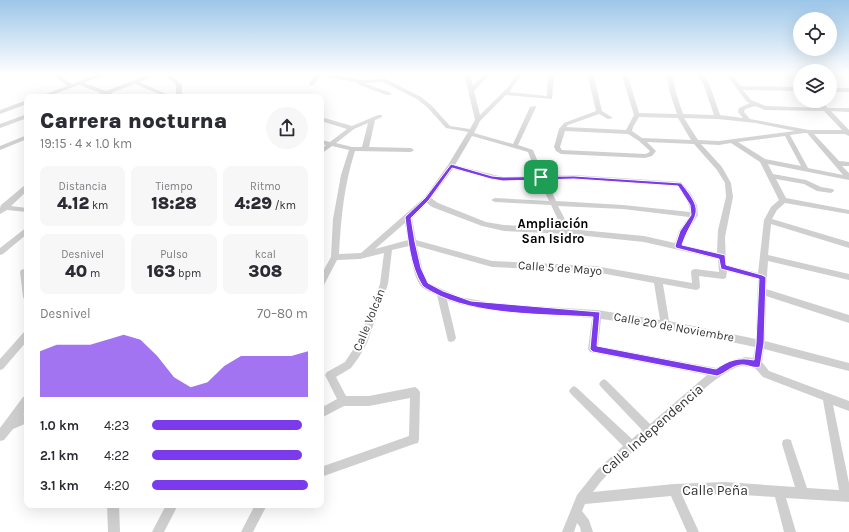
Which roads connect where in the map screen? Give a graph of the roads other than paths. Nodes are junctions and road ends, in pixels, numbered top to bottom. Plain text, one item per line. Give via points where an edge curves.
1 (419, 98) edge
2 (473, 98) edge
3 (501, 98) edge
4 (595, 98) edge
5 (632, 98) edge
6 (674, 98) edge
7 (711, 98) edge
8 (747, 98) edge
9 (24, 104) edge
10 (754, 104) junction
11 (532, 107) dead end
12 (826, 109) junction
13 (849, 110) edge
14 (0, 112) edge
15 (598, 112) junction
16 (637, 115) junction
17 (679, 115) junction
18 (380, 116) dead end
19 (24, 117) edge
20 (718, 117) junction
21 (610, 118) dead end
22 (324, 120) edge
23 (372, 120) junction
24 (478, 120) junction
25 (748, 120) junction
26 (0, 126) edge
27 (352, 128) junction
28 (562, 129) junction
29 (629, 132) junction
30 (808, 132) junction
31 (471, 133) junction
32 (848, 133) edge
33 (787, 135) junction
34 (24, 138) edge
35 (641, 140) junction
36 (733, 142) junction
37 (324, 143) edge
38 (697, 143) junction
39 (330, 145) junction
40 (515, 146) junction
41 (0, 148) edge
42 (352, 149) junction
43 (365, 149) junction
44 (324, 150) edge
45 (411, 150) dead end
46 (762, 161) junction
47 (836, 163) junction
48 (849, 164) edge
49 (451, 166) junction
50 (806, 170) junction
51 (771, 176) junction
52 (541, 177) junction
53 (849, 178) edge
54 (24, 190) edge
55 (830, 191) dead end
56 (427, 199) junction
57 (495, 200) dead end
58 (783, 200) junction
59 (553, 203) junction
60 (3, 207) edge
61 (24, 210) edge
62 (0, 212) edge
63 (849, 212) edge
64 (694, 215) junction
65 (406, 219) junction
66 (768, 220) junction
67 (567, 231) junction
68 (24, 232) edge
69 (410, 243) junction
70 (849, 245) edge
71 (678, 246) junction
72 (388, 248) junction
73 (0, 252) edge
74 (360, 256) junction
75 (722, 257) junction
76 (764, 257) junction
77 (335, 258) junction
78 (723, 267) junction
79 (762, 277) junction
80 (849, 277) edge
81 (324, 278) edge
82 (658, 281) junction
83 (762, 291) junction
84 (441, 293) junction
85 (597, 314) junction
86 (849, 319) edge
87 (665, 325) junction
88 (24, 338) edge
89 (451, 338) dead end
90 (760, 343) junction
91 (757, 364) junction
92 (0, 366) edge
93 (849, 367) edge
94 (717, 373) junction
95 (604, 384) dead end
96 (574, 391) dead end
97 (827, 398) junction
98 (343, 400) junction
99 (24, 404) edge
100 (849, 406) edge
101 (324, 411) edge
102 (24, 419) edge
103 (10, 425) junction
104 (650, 431) junction
105 (0, 436) edge
106 (786, 444) dead end
107 (630, 445) junction
108 (324, 471) edge
109 (674, 490) junction
110 (779, 491) junction
111 (803, 493) junction
112 (847, 496) edge
113 (581, 499) junction
114 (113, 508) edge
115 (170, 508) edge
116 (259, 508) edge
117 (575, 512) junction
118 (114, 532) edge
119 (158, 532) edge
120 (247, 532) edge
121 (568, 532) edge
122 (587, 532) edge
123 (693, 532) edge
124 (790, 532) edge

1 - 31 street via 448,127
2 - 24 street
3 - 24 street
4 - 15 street
5 - 16 street
6 - 17 street
7 - 20 street
8 - 10 street
9 - 14 street
10 - 12 street via 765,108
10 - 25 street via 742,108 741,112
11 - 40 street
12 - 13 street
12 - 32 street
15 - 21 street
15 - 28 street via 566,124
16 - 17 street
16 - 29 street
17 - 20 street
17 - 38 street
18 - 23 street
19 - 26 street
20 - 25 street
22 - 27 street
23 - 27 street
23 - 43 street
24 - 31 street
25 - 30 street
27 - 39 street
28 - 29 street
28 - 35 street via 557,147 561,152 650,155 653,152
29 - 35 street
30 - 32 street
30 - 33 street
30 - 47 street
31 - 40 street
31 - 49 street
33 - 36 street
33 - 50 street
34 - 41 street
35 - 38 street
36 - 38 street
36 - 46 street
37 - 39 street
38 - 75 street via 719,169 728,185 730,206 721,236
39 - 42 street
39 - 44 street
40 - 52 street via 531,151
42 - 43 street
42 - 77 street via 340,197
43 - 45 street
46 - 50 street
46 - 51 street
47 - 48 street
47 - 53 street
49 - 52 street via 497,178
49 - 56 street
50 - 53 street
51 - 55 street via 806,182
51 - 58 street
52 - 59 street
52 - 64 street via 679,184 688,194
54 - 60 street
56 - 65 street
56 - 67 street via 485,224
57 - 59 street
58 - 63 street
58 - 66 street
59 - 64 street via 612,206
59 - 67 street
60 - 61 street
60 - 62 street
64 - 71 street via 683,231
65 - 69 street, Calle 20 de Noviembre
65 - 74 street
66 - 70 street
66 - 76 street
67 - 71 street via 644,239
68 - 73 street
69 - 72 street
69 - 82 street, Calle 5 de Mayo via 492,264 592,268
69 - 84 street, Calle 20 de Noviembre via 426,284
71 - 75 street
72 - 74 street
72 - 98 street, Calle Volcán via 384,284 362,343 348,364 330,375
74 - 77 street
75 - 78 street
76 - 79 street
76 - 80 street
77 - 81 street
78 - 79 street
78 - 82 street, Calle 5 de Mayo via 723,276 695,272 696,287
79 - 83 street
82 - 87 street
83 - 86 street
83 - 90 street
84 - 85 street, Calle 20 de Noviembre via 471,304
84 - 89 street
85 - 87 street, Calle 20 de Noviembre
85 - 94 street via 593,349
87 - 90 street, Calle 20 de Noviembre
88 - 92 street
90 - 91 street
90 - 93 street, Calle 20 de Noviembre
91 - 94 street, Calle Independencia via 743,361 732,363
91 - 97 street via 766,374
94 - 104 street, Calle Independencia
95 - 104 street
96 - 107 street
97 - 100 street
97 - 112 street
98 - 101 street
98 - 108 street via 369,401 415,392 414,439
99 - 103 street
102 - 103 street
103 - 105 street
104 - 107 street, Calle Independencia
106 - 111 street
107 - 113 street, Calle Independencia via 597,477
109 - 110 street, Calle Peña via 725,488
109 - 113 street, Calle Peña
109 - 123 street
110 - 111 street, Calle Peña
110 - 124 street
111 - 112 street, Calle Peña
113 - 117 street, Calle Independencia
114 - 118 street
115 - 119 street
116 - 120 street
117 - 121 street, Calle Independencia
117 - 122 street via 585,524

